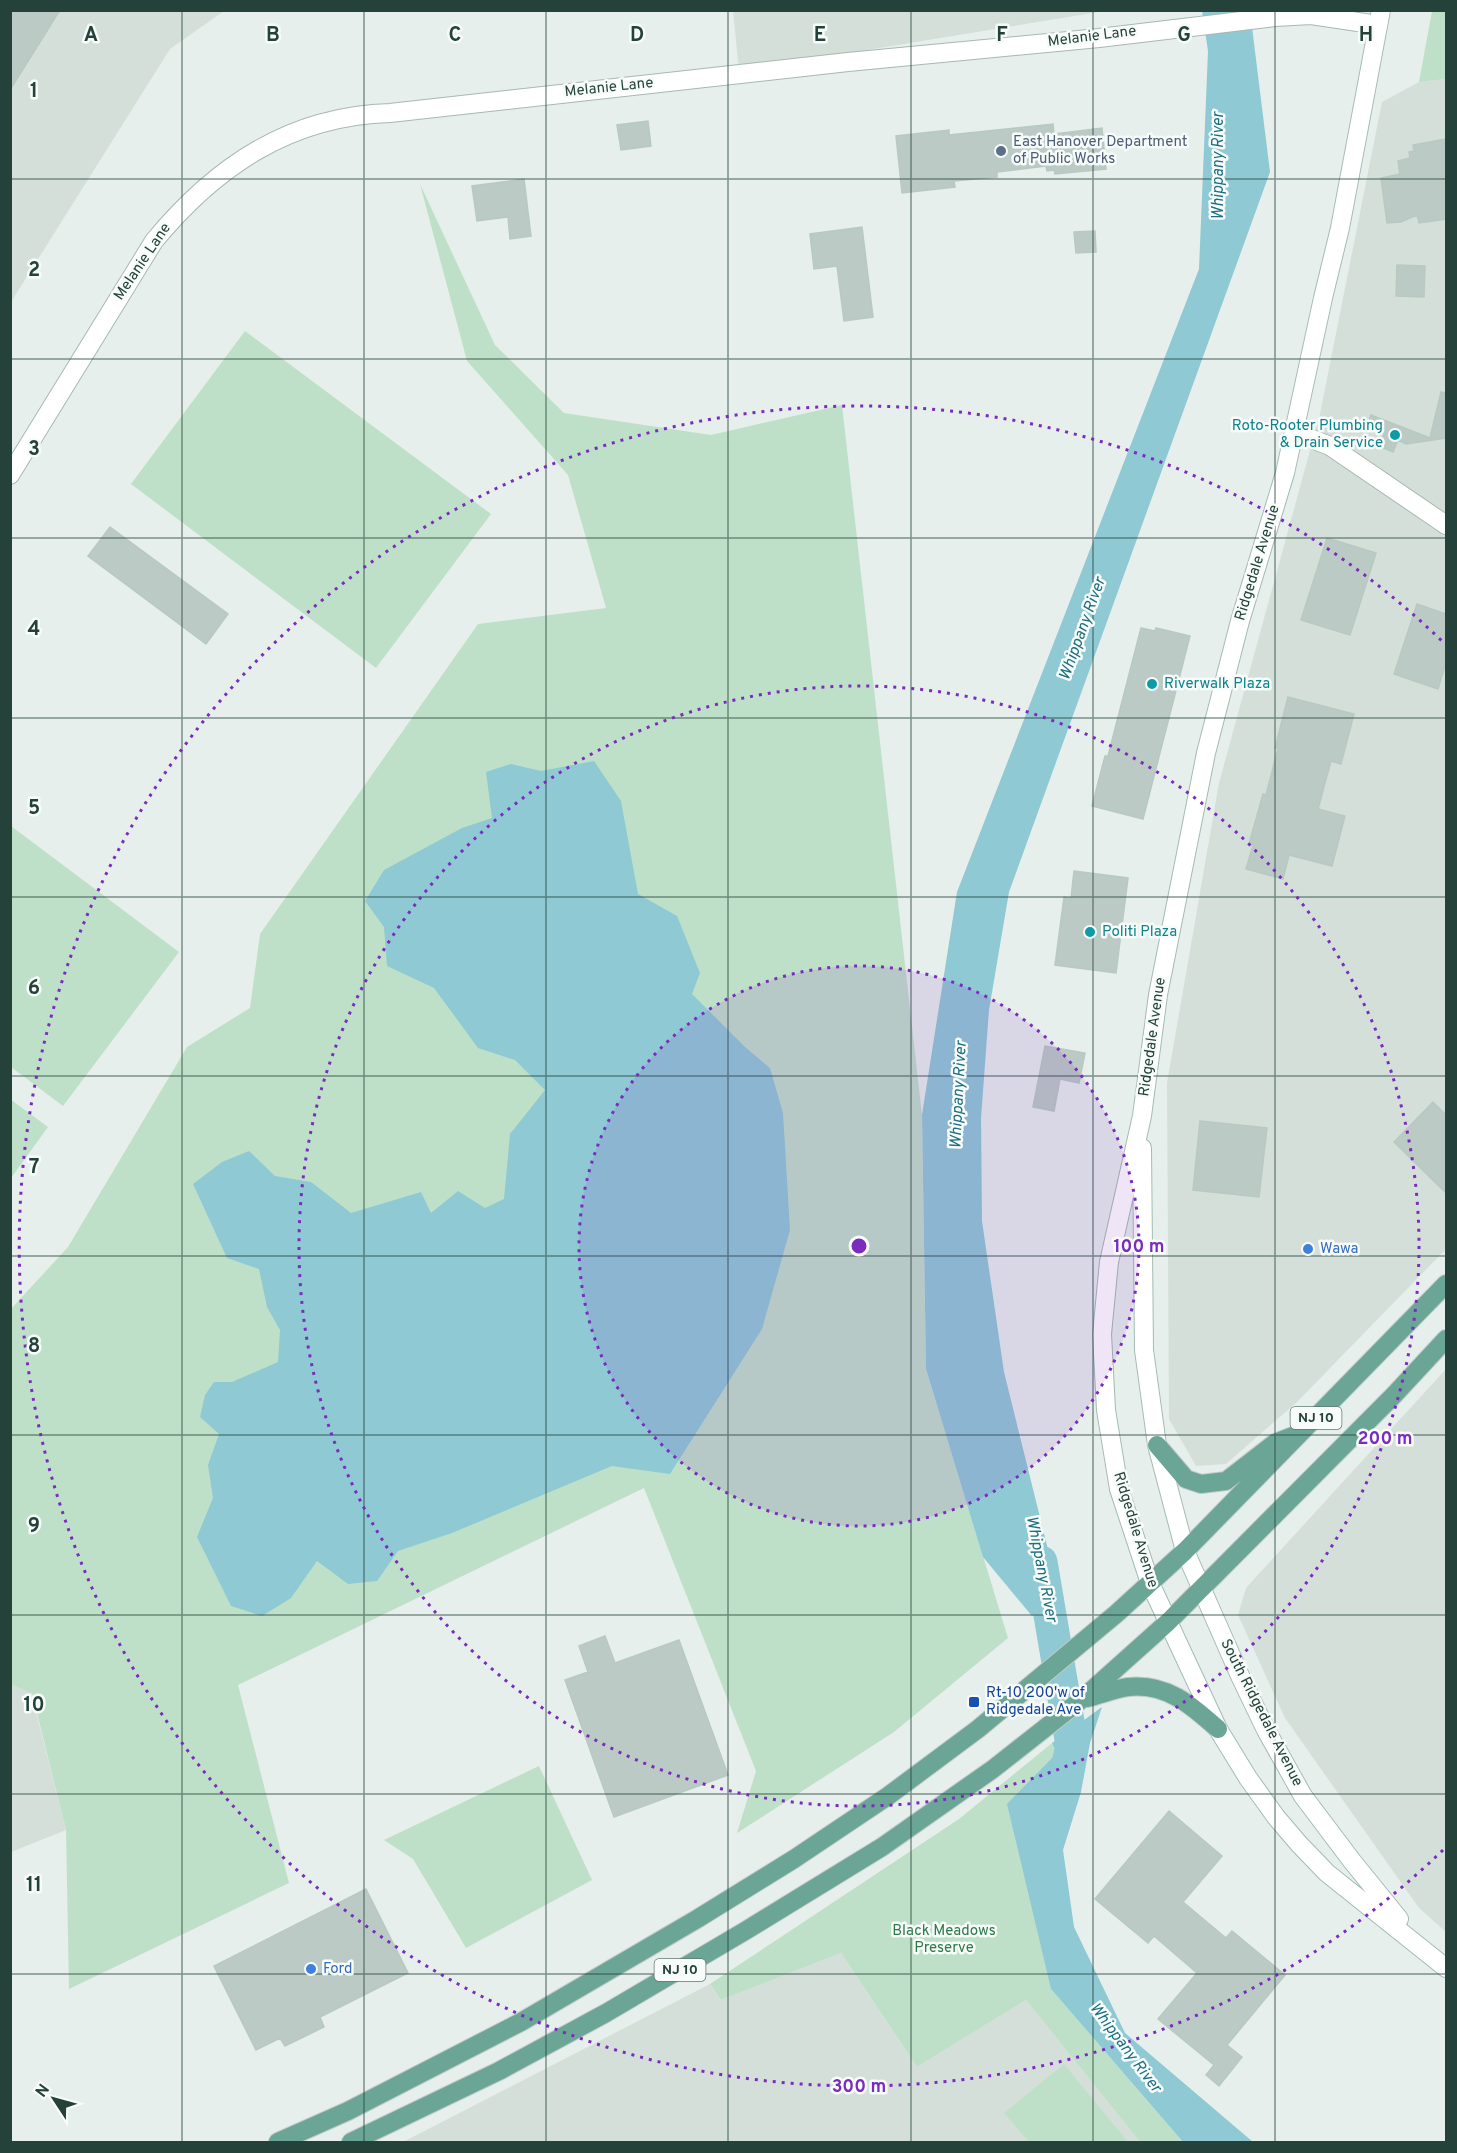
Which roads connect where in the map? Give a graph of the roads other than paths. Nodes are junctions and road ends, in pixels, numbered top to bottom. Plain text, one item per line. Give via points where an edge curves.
1 (1379, 18) edge
2 (1294, 432) junction
3 (10, 475) edge
4 (1446, 525) edge
5 (1142, 1116) junction
6 (1446, 1284) edge
7 (1446, 1339) edge
8 (1303, 1432) junction
9 (1157, 1445) junction
10 (1185, 1551) junction
11 (1150, 1584) junction
12 (1201, 1590) junction
13 (1168, 1622) junction
14 (1082, 1699) junction
15 (1218, 1729) junction
16 (1419, 1944) junction
17 (1446, 1968) edge
18 (278, 2142) edge
19 (351, 2142) edge

1 - 2 main road, Ridgedale Avenue via 1340,228
1 - 3 main road, Melanie Lane via 1275,17 367,114 305,127 237,162 178,212 154,241
2 - 4 main road via 1330,446
2 - 5 main road, Ridgedale Avenue via 1206,753 1158,995
5 - 9 main road, Ridgedale Avenue via 1142,1321
5 - 11 main road, Ridgedale Avenue via 1109,1262 1102,1334 1106,1410 1119,1489
6 - 8 main road, NJ 10
7 - 12 main road, NJ 10
8 - 9 main road via 1275,1443 1227,1481 1201,1484 1186,1479
8 - 10 main road, NJ 10
9 - 10 main road, Ridgedale Avenue
10 - 11 main road, NJ 10
10 - 12 main road, Ridgedale Avenue
11 - 13 main road, Ridgedale Avenue
11 - 18 main road, NJ 10 via 978,1729 794,1859 698,1919 479,2044
12 - 13 main road, NJ 10
12 - 16 main road, South Ridgedale Avenue via 1261,1720 1303,1796
13 - 14 main road, NJ 10
13 - 15 main road, South Ridgedale Avenue
14 - 15 main road via 1128,1687 1158,1689 1185,1701
14 - 19 main road, NJ 10 via 993,1770 882,1847 745,1931 499,2071
15 - 16 main road, South Ridgedale Avenue via 1269,1807 1299,1844 1327,1873
16 - 17 main road, South Ridgedale Avenue

